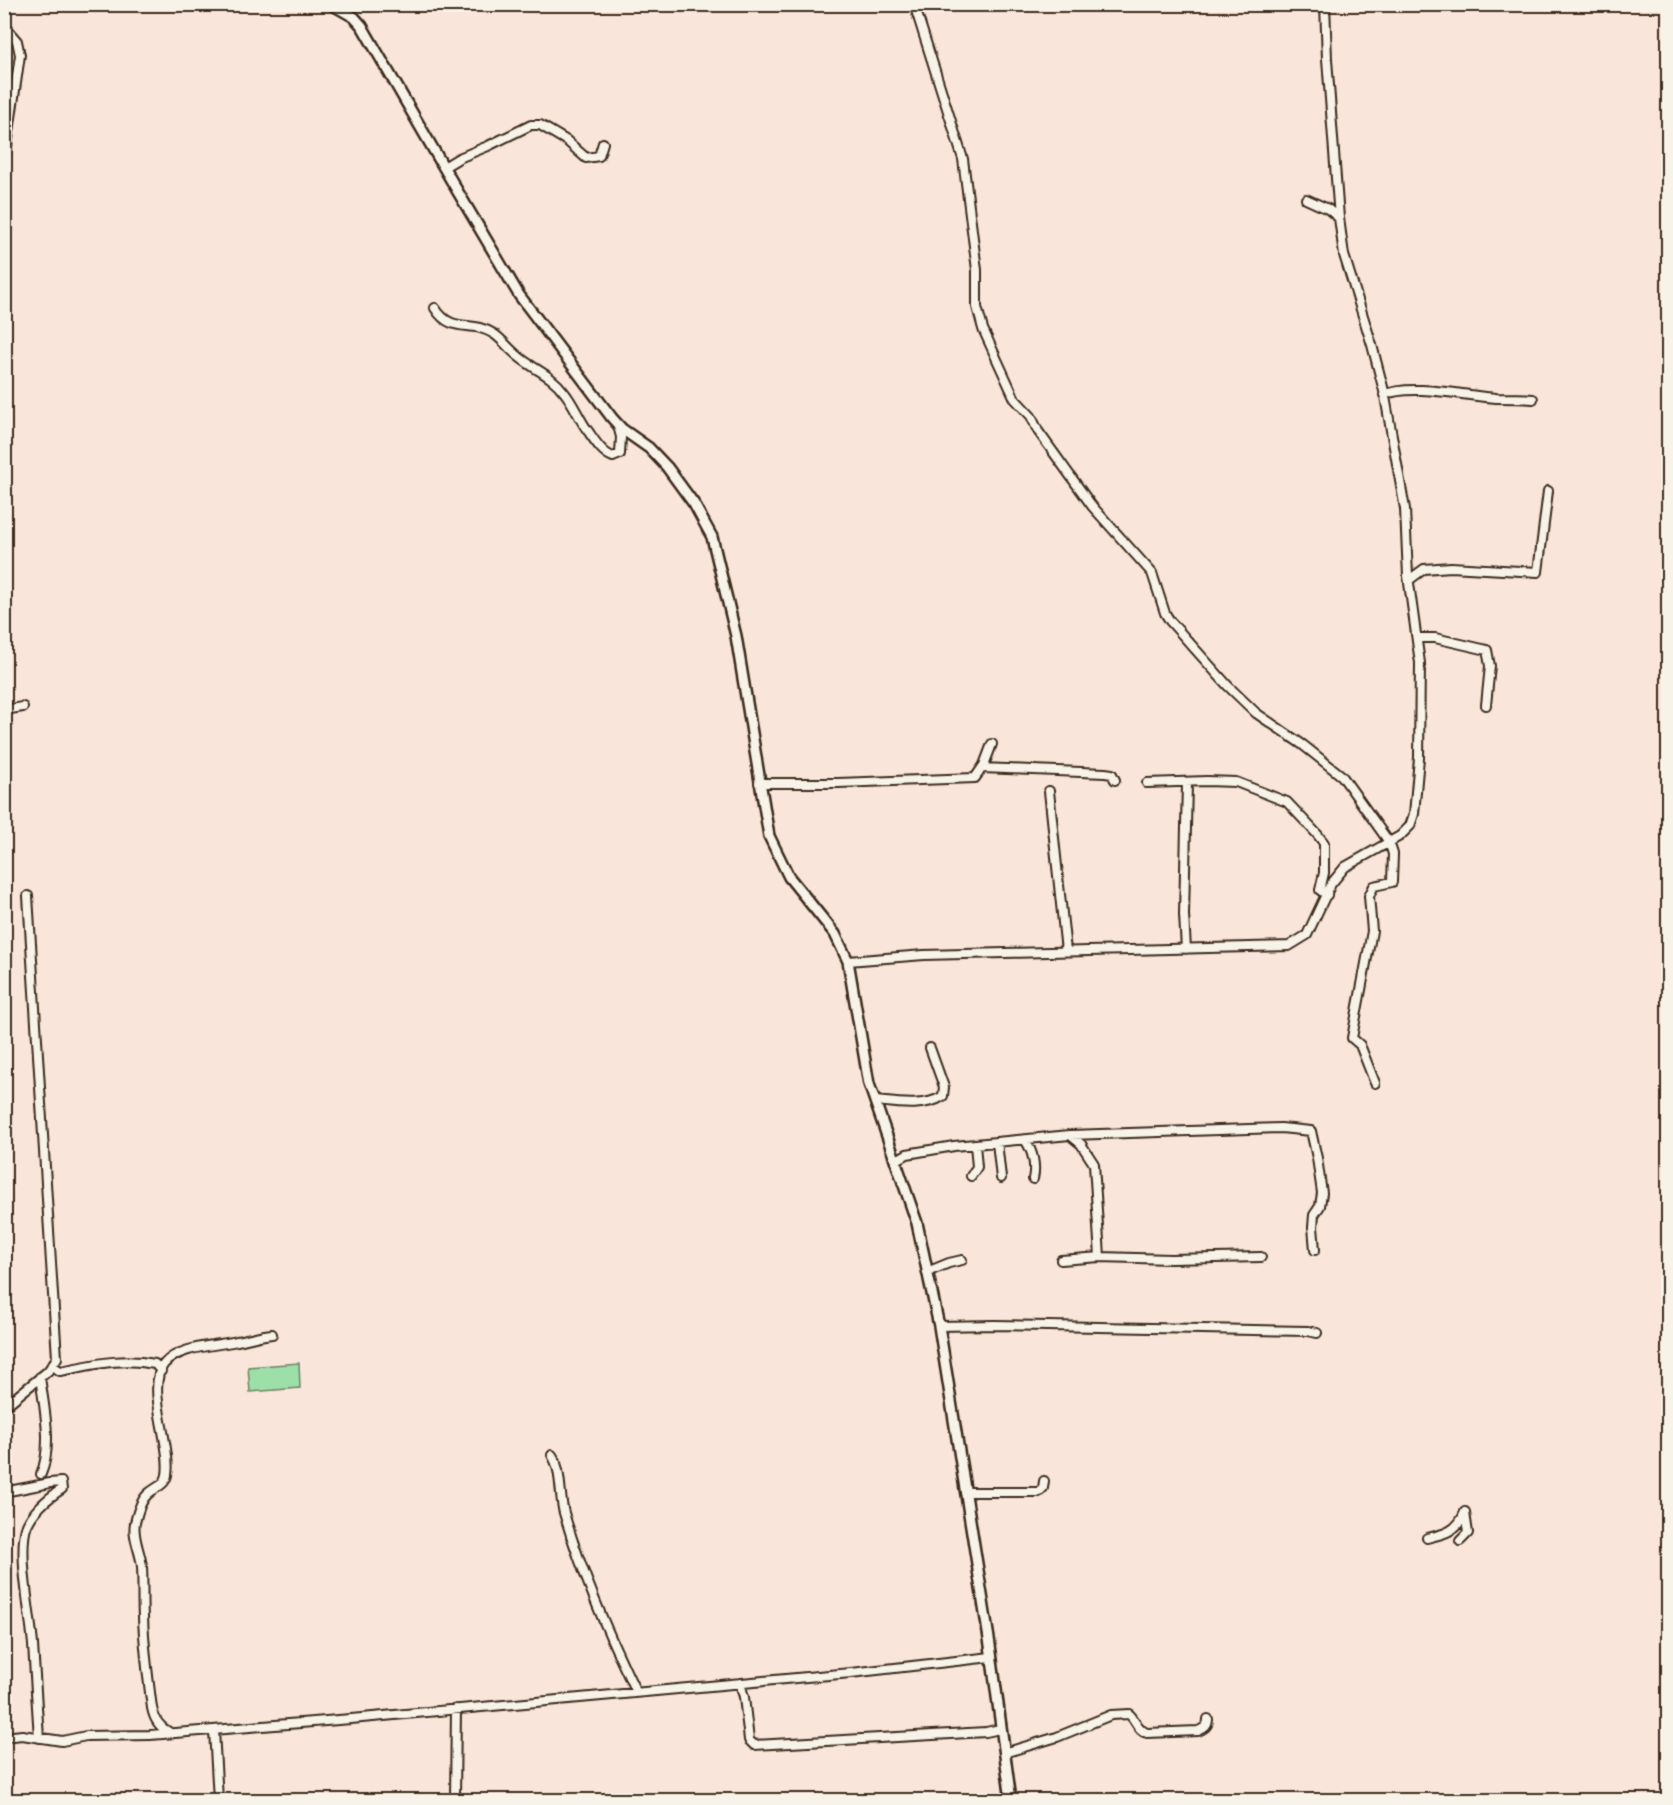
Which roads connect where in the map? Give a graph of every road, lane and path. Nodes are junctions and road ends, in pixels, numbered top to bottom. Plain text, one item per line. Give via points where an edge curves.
1 (331, 4) edge
2 (914, 4) edge
3 (1325, 4) edge
4 (4, 26) edge
5 (603, 143) dead end
6 (4, 167) edge
7 (444, 167) junction
8 (1306, 199) dead end
9 (1339, 218) junction
10 (435, 308) dead end
11 (1384, 395) junction
12 (1533, 399) dead end
13 (618, 424) junction
14 (1548, 491) dead end
15 (1409, 579) junction
16 (1417, 638) junction
17 (1486, 705) dead end
18 (23, 707) dead end
19 (4, 710) edge
20 (992, 744) dead end
21 (982, 768) junction
22 (1115, 780) dead end
23 (759, 783) junction
24 (1147, 783) dead end
25 (1187, 783) junction
26 (1050, 790) dead end
27 (1389, 843) junction
28 (1327, 895) junction
29 (28, 896) dead end
30 (1185, 949) junction
31 (1066, 951) junction
32 (848, 961) junction
33 (930, 1048) dead end
34 (1374, 1083) dead end
35 (875, 1101) junction
36 (1070, 1135) junction
37 (1025, 1140) junction
38 (997, 1142) junction
39 (975, 1144) junction
40 (895, 1161) junction
41 (971, 1176) dead end
42 (1001, 1178) dead end
43 (1033, 1179) dead end
44 (1315, 1250) dead end
45 (1100, 1257) junction
46 (1261, 1257) dead end
47 (962, 1260) dead end
48 (1061, 1260) dead end
49 (927, 1272) junction
50 (939, 1326) junction
51 (272, 1334) dead end
52 (1317, 1334) dead end
53 (53, 1366) junction
54 (160, 1371) junction
55 (40, 1377) junction
56 (4, 1407) edge
57 (552, 1455) dead end
58 (41, 1474) dead end
59 (1044, 1481) dead end
60 (4, 1492) edge
61 (965, 1492) junction
62 (1427, 1538) dead end
63 (1460, 1541) dead end
64 (991, 1657) junction
65 (740, 1683) junction
66 (636, 1692) junction
67 (456, 1709) junction
68 (1208, 1719) dead end
69 (1000, 1729) junction
70 (214, 1730) junction
71 (171, 1733) junction
72 (4, 1737) edge
73 (39, 1738) junction
74 (1004, 1753) junction
75 (218, 1800) edge
76 (455, 1800) edge
77 (1011, 1800) edge

1 - 7 street via 362,26
2 - 27 street via 963,159 982,329 1015,399 1031,416 1092,506 1152,573 1170,621 1256,713 1342,776
3 - 9 street
4 - 6 street via 16,41 20,56
5 - 7 street via 599,156 586,158 545,127 531,125
7 - 13 street via 519,295
8 - 9 street via 1328,208
9 - 11 street via 1344,255
10 - 13 street via 452,325 485,328 555,381 595,441 613,457 620,454 621,448
11 - 12 street via 1407,390
11 - 15 street via 1405,509
13 - 23 street via 667,467 712,537 736,636
14 - 15 street via 1538,572 1451,567 1424,569
15 - 16 street
16 - 17 street via 1488,650
16 - 27 street via 1421,703 1414,814 1410,826
18 - 19 street
20 - 21 street
21 - 22 street via 1105,773 1112,774
21 - 23 street via 975,778 965,780
23 - 32 street via 774,848 789,877 835,934
24 - 25 street
25 - 28 street via 1236,782 1287,802 1324,843 1320,890
25 - 30 street
26 - 31 street
27 - 28 street via 1345,867
27 - 34 street via 1393,854 1392,882 1374,886 1369,896 1372,930 1352,1038 1360,1045
28 - 30 street via 1308,934 1289,946
29 - 53 street via 57,1358
30 - 31 street
31 - 32 street
32 - 35 street
33 - 35 street via 944,1096 925,1102
35 - 40 street
36 - 37 street
36 - 44 street via 1281,1128 1311,1131 1322,1193 1314,1215
36 - 45 street via 1094,1164
37 - 38 street
37 - 43 street via 1032,1152
38 - 39 street
38 - 42 street
39 - 40 street via 907,1154
39 - 41 street via 977,1167
40 - 49 street via 917,1223
45 - 46 street
45 - 48 street
47 - 49 street
49 - 50 street
50 - 52 street via 1188,1328
50 - 61 street
51 - 54 street via 188,1351 171,1358
53 - 54 street via 60,1371 108,1361 142,1362 154,1364
53 - 55 street
54 - 71 street via 158,1405 167,1474 161,1485 146,1495 135,1526 142,1565 152,1708 162,1729
55 - 56 street
55 - 58 street via 46,1441
57 - 66 street via 564,1511 583,1569
59 - 61 street via 1039,1492
60 - 73 street via 61,1482 62,1489 38,1509 24,1536
61 - 64 street
62 - 63 street via 1458,1527 1465,1511 1468,1533
64 - 65 street
64 - 69 street
65 - 66 street
65 - 69 street via 749,1740 754,1745
66 - 67 street
67 - 70 street
67 - 76 street
68 - 74 street via 1205,1728 1198,1731 1147,1733 1140,1730 1129,1714 1112,1715
69 - 74 street
70 - 71 street
70 - 75 street
71 - 73 street via 86,1736 62,1742
72 - 73 street
74 - 77 street

